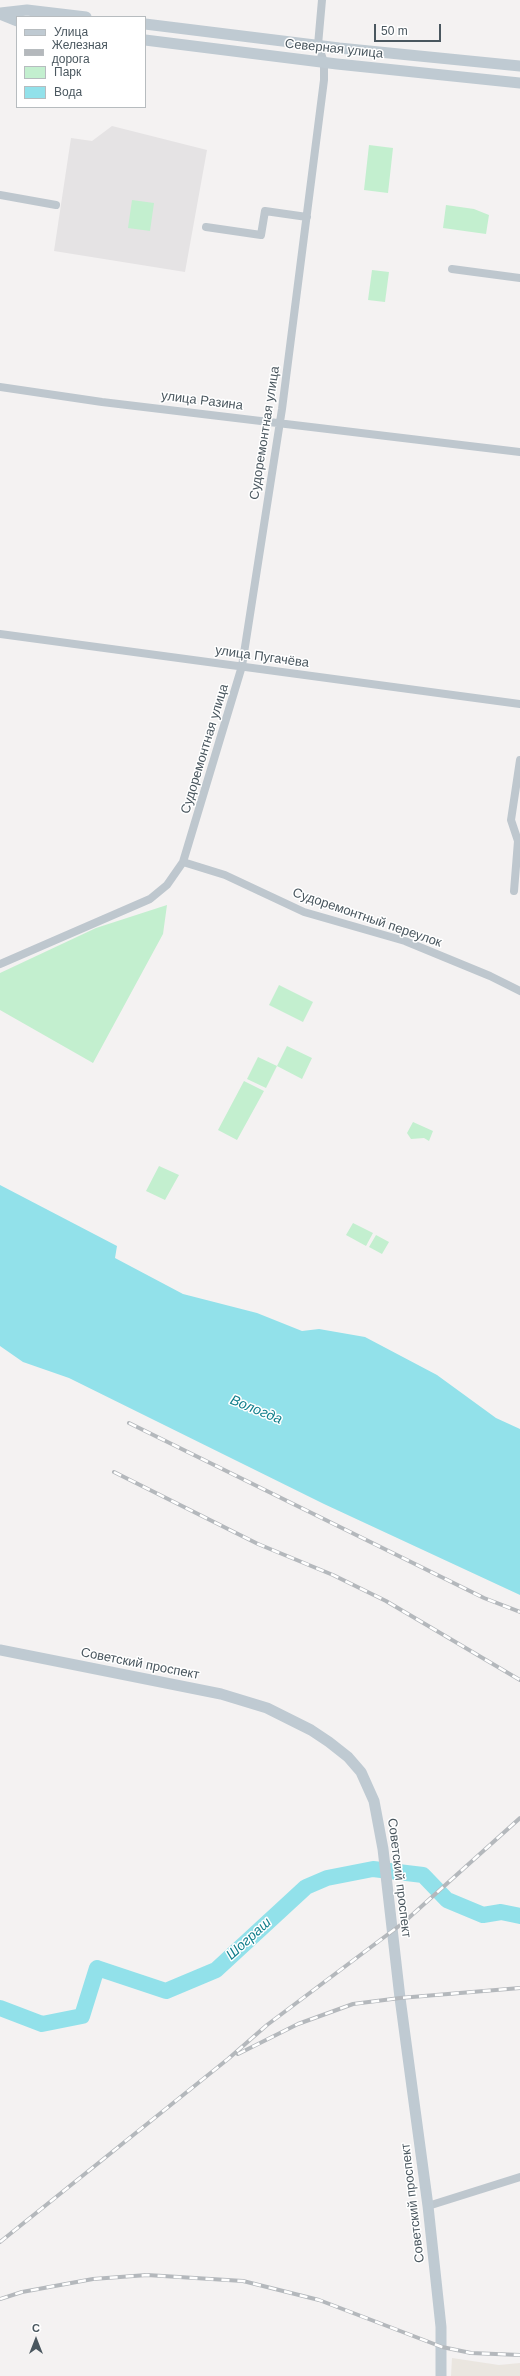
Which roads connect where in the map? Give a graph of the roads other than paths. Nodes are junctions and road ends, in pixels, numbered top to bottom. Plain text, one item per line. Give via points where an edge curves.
1 (322, 0) edge
2 (0, 14) edge
3 (78, 16) edge
4 (16, 21) edge
5 (146, 24) edge
6 (146, 40) edge
7 (318, 45) junction
8 (324, 62) junction
9 (520, 66) edge
10 (520, 83) edge
11 (0, 195) edge
12 (56, 205) dead end
13 (307, 217) junction
14 (206, 228) dead end
15 (452, 270) dead end
16 (520, 278) edge
17 (0, 387) edge
18 (279, 423) junction
19 (520, 452) edge
20 (0, 634) edge
21 (242, 666) junction
22 (520, 704) edge
23 (520, 760) edge
24 (183, 862) junction
25 (514, 891) dead end
26 (0, 964) edge
27 (520, 991) edge
28 (0, 1650) edge
29 (520, 2177) edge
30 (428, 2206) junction
31 (441, 2376) edge

1 - 7 street, Судоремонтная улица
2 - 3 street via 27,10
2 - 4 street
5 - 7 street, Северная улица
6 - 8 street, Северная улица
7 - 8 street, Судоремонтная улица
7 - 9 street, Северная улица
8 - 10 street, Северная улица
8 - 13 street, Судоремонтная улица
11 - 12 street
13 - 14 street via 265,211 261,235
13 - 18 street, Судоремонтная улица
15 - 16 street
17 - 18 street, улица Разина
18 - 19 street, улица Разина
18 - 21 street, Судоремонтная улица
20 - 21 street, улица Пугачёва
21 - 22 street, улица Пугачёва
21 - 24 street, Судоремонтная улица
23 - 25 street via 511,820 518,841
24 - 26 street, Судоремонтная улица via 167,885 150,899
24 - 27 street, Судоремонтный переулок via 225,875 304,912 405,941
28 - 30 street, Советский проспект via 228,1695 267,1708 311,1730 348,1756 361,1772 374,1801 383,1849
29 - 30 street
30 - 31 street, Советский проспект via 441,2328

